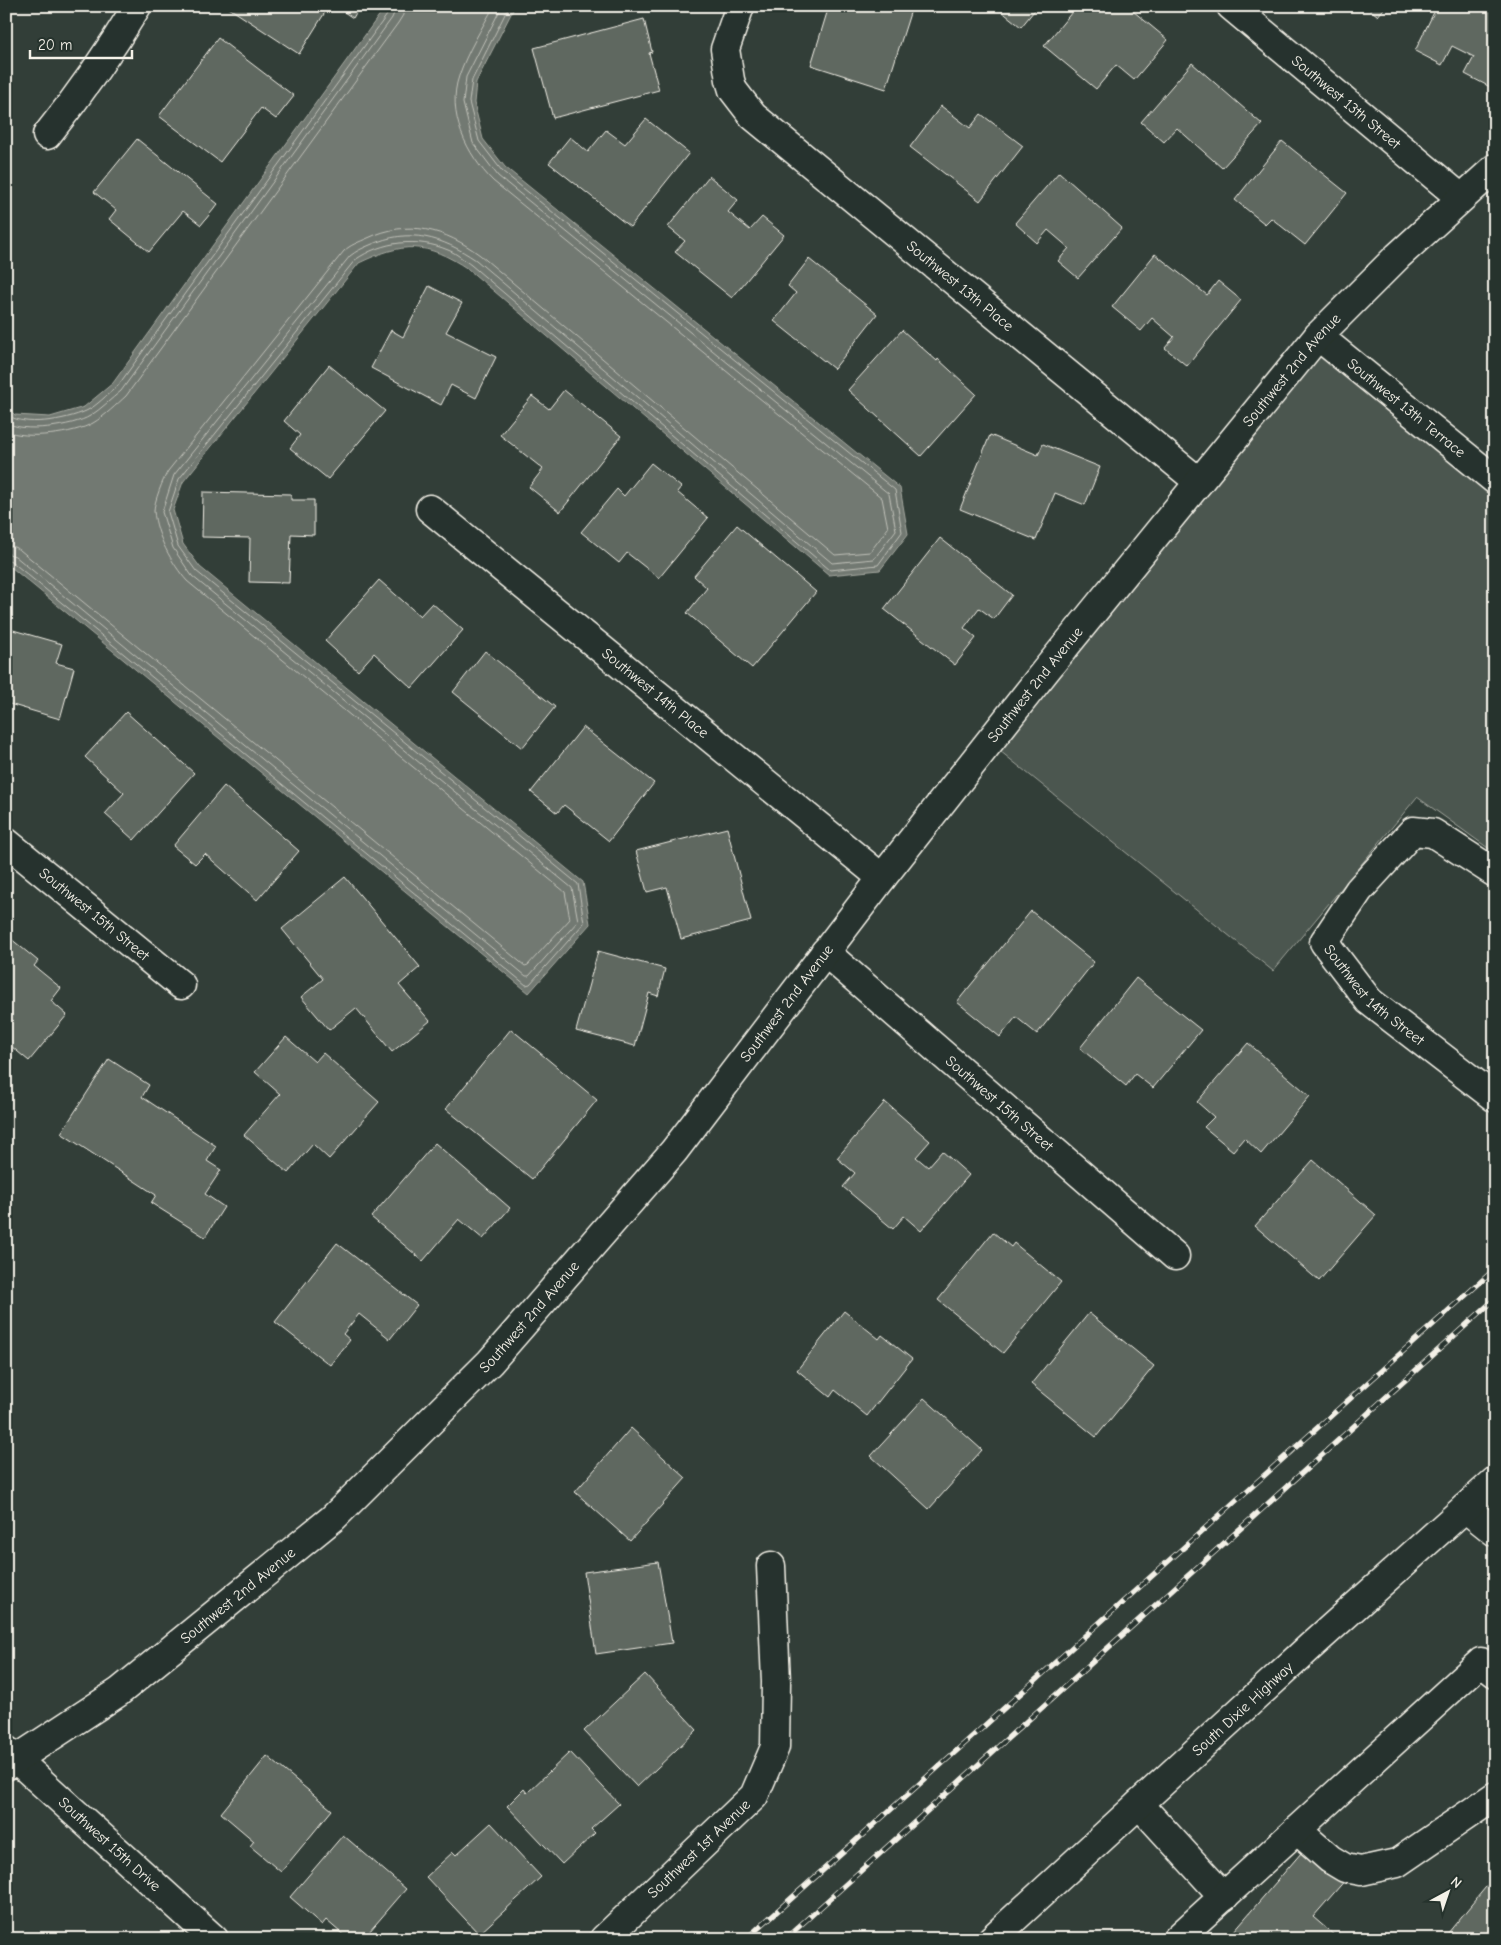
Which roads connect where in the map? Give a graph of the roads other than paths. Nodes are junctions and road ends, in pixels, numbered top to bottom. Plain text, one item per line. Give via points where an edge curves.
1 (138, 6) edge
2 (740, 6) edge
3 (1231, 6) edge
4 (47, 135) dead end
5 (1495, 168) edge
6 (1462, 198) junction
7 (1318, 336) junction
8 (1495, 480) edge
9 (1199, 482) junction
10 (430, 508) dead end
11 (6, 842) edge
12 (1495, 874) edge
13 (882, 878) junction
14 (825, 952) junction
15 (181, 985) dead end
16 (1495, 1098) edge
17 (1175, 1256) dead end
18 (1495, 1482) edge
19 (1465, 1508) junction
20 (1495, 1532) edge
21 (771, 1566) dead end
22 (1495, 1673) edge
23 (10, 1759) edge
24 (1495, 1796) edge
25 (1139, 1804) junction
26 (1297, 1830) junction
27 (1224, 1896) junction
28 (214, 1939) edge
29 (604, 1939) edge
30 (992, 1939) edge
31 (1177, 1939) edge

1 - 4 street via 111,50
2 - 9 street, Southwest 13th Place via 725,49 733,90 753,116
3 - 6 street, Southwest 13th Street
5 - 6 street, Southwest 2nd Avenue
6 - 7 street, Southwest 2nd Avenue
7 - 8 street, Southwest 13th Terrace
7 - 9 street, Southwest 2nd Avenue
9 - 13 street, Southwest 2nd Avenue
10 - 13 street, Southwest 14th Place
11 - 15 street, Southwest 15th Street
12 - 16 street, Southwest 14th Street via 1433,832 1412,831 1359,890 1324,942 1369,1001
13 - 14 street, Southwest 2nd Avenue
14 - 17 street, Southwest 15th Street
14 - 23 street, Southwest 2nd Avenue via 674,1151 490,1362 422,1430 325,1524 119,1692
18 - 19 street, South Dixie Highway
19 - 20 street
19 - 25 street, South Dixie Highway
21 - 29 street, Southwest 1st Avenue via 775,1747 754,1796
22 - 26 street via 1481,1662
23 - 28 street, Southwest 15th Drive
24 - 26 street via 1397,1863 1361,1872 1345,1868
25 - 27 street
25 - 30 street, South Dixie Highway
26 - 27 street
27 - 31 street

